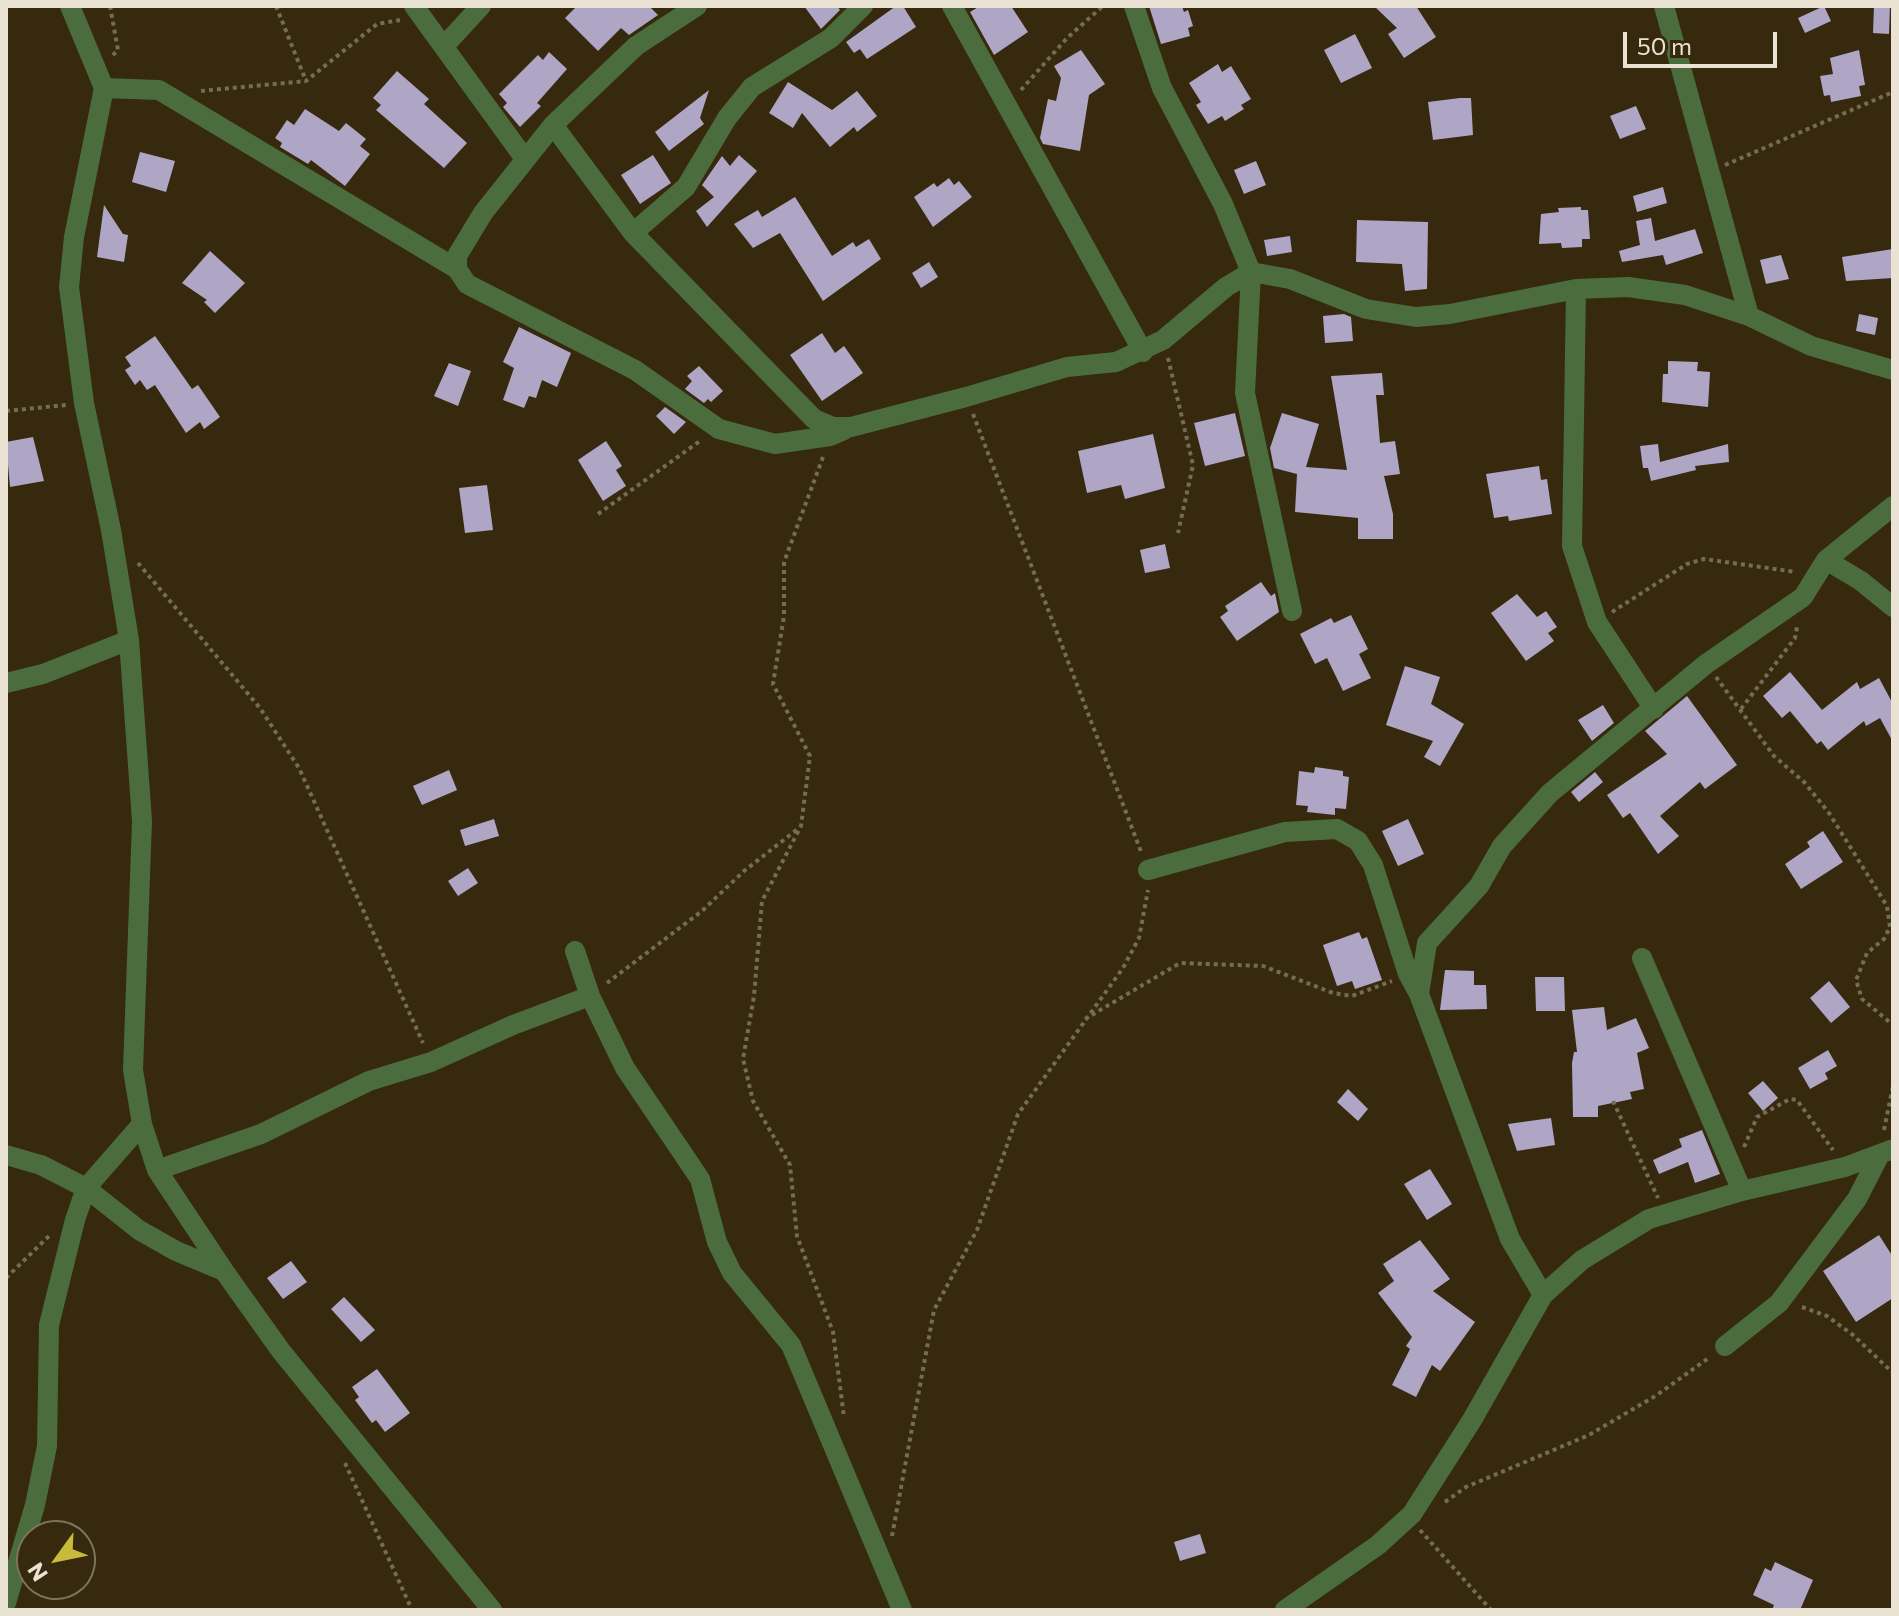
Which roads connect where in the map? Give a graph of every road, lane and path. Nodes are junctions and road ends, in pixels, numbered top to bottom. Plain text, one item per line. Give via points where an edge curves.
1 (70, 6) edge
2 (110, 6) edge
3 (276, 6) edge
4 (481, 6) edge
5 (697, 6) edge
6 (863, 6) edge
7 (952, 6) edge
8 (1103, 6) edge
9 (1134, 6) edge
10 (1664, 6) edge
11 (418, 11) edge
12 (445, 45) junction
13 (102, 79) junction
14 (306, 81) junction
15 (197, 91) dead end
16 (1893, 92) edge
17 (1008, 104) junction
18 (553, 125) junction
19 (525, 159) junction
20 (1708, 172) junction
21 (633, 233) junction
22 (457, 269) junction
23 (1251, 272) junction
24 (1576, 289) junction
25 (1749, 316) junction
26 (1163, 340) junction
27 (1143, 352) junction
28 (1893, 370) edge
29 (966, 397) junction
30 (84, 403) junction
31 (6, 411) edge
32 (851, 427) junction
33 (719, 429) junction
34 (830, 436) junction
35 (1893, 506) edge
36 (598, 514) dead end
37 (111, 530) junction
38 (1178, 533) dead end
39 (1820, 568) junction
40 (1803, 597) junction
41 (1893, 607) edge
42 (1292, 611) dead end
43 (1597, 622) junction
44 (129, 640) junction
45 (1706, 664) junction
46 (6, 683) edge
47 (1654, 709) junction
48 (1741, 709) junction
49 (801, 826) junction
50 (1148, 870) junction
51 (575, 951) dead end
52 (1642, 958) dead end
53 (1408, 974) junction
54 (1419, 994) junction
55 (590, 996) junction
56 (1083, 1021) junction
57 (1893, 1025) edge
58 (431, 1062) junction
59 (1893, 1086) edge
60 (1613, 1101) dead end
61 (142, 1124) junction
62 (1886, 1153) edge
63 (6, 1155) edge
64 (1845, 1167) junction
65 (157, 1170) junction
66 (1738, 1185) junction
67 (86, 1188) junction
68 (1666, 1214) junction
69 (75, 1220) junction
70 (224, 1271) junction
71 (6, 1278) edge
72 (1543, 1295) junction
73 (1779, 1303) junction
74 (1725, 1346) joint
75 (1893, 1373) edge
76 (844, 1430) dead end
77 (341, 1450) dead end
78 (1440, 1505) dead end
79 (1412, 1514) junction
80 (882, 1569) junction
81 (6, 1603) edge
82 (412, 1610) edge
83 (492, 1610) edge
84 (902, 1610) edge
85 (1285, 1610) edge
86 (1491, 1610) edge

1 - 13 street
2 - 13 path via 118,50
3 - 14 path
4 - 12 street
5 - 18 street via 636,46
6 - 21 street via 831,38 752,87 686,187
7 - 17 street
8 - 17 path
9 - 23 street via 1162,88 1223,204
10 - 20 street
11 - 12 street
11 - 14 path via 377,24
12 - 19 street
13 - 22 street via 159,90
13 - 30 street via 69,287
14 - 15 path
16 - 20 path
17 - 27 street
18 - 19 street
18 - 21 street
19 - 22 street via 457,256
20 - 25 street
21 - 32 street via 814,419
22 - 33 street via 467,284 635,370
23 - 24 street via 1290,279 1366,309 1416,317
23 - 26 street
23 - 42 street via 1245,393
24 - 25 street via 1628,287 1685,295
24 - 43 street via 1572,546
25 - 28 street via 1811,346
26 - 27 street
26 - 38 path via 1193,465
27 - 29 street via 1116,362 1067,367
29 - 32 street
29 - 50 path
30 - 31 path
30 - 37 street
32 - 34 street
33 - 34 street via 775,444
33 - 36 path
34 - 49 path via 784,562 784,616 773,684 810,756
35 - 39 street
37 - 44 street
37 - 58 path via 260,708 299,768
39 - 40 street
39 - 41 street via 1861,581
39 - 43 path via 1704,559 1687,564
40 - 45 street
40 - 48 path via 1795,638
43 - 47 street
44 - 46 street
44 - 61 street via 142,821 133,1070
45 - 47 street
45 - 48 path
47 - 54 street via 1550,793 1502,846 1479,886 1427,943
48 - 57 path via 1774,756 1829,813 1887,906 1890,927 1867,953 1856,980 1862,999
49 - 55 path via 702,911
49 - 76 path via 762,901 743,1059 753,1101 790,1165 797,1236 833,1332
50 - 53 street via 1285,832 1337,829 1358,841 1373,865
50 - 56 path via 1139,938
51 - 55 street
52 - 66 street
53 - 54 street
53 - 56 path via 1352,996 1263,966 1180,963
54 - 72 street via 1510,1239
55 - 58 street
55 - 80 street via 625,1068 700,1179 717,1242 732,1273 791,1345
56 - 80 path via 1018,1114 977,1230 934,1310 898,1520
58 - 65 street via 369,1081 261,1134
59 - 62 path
60 - 68 path
61 - 65 street
61 - 67 street
62 - 64 street
62 - 73 street
63 - 67 street via 41,1165
64 - 66 street
64 - 66 path via 1797,1100 1790,1099 1757,1117 1746,1136
65 - 70 street
66 - 68 street
67 - 69 street
67 - 70 street via 139,1230
68 - 72 street via 1610,1239
69 - 71 path via 48,1236
69 - 81 street via 49,1325 47,1446
70 - 83 street via 281,1351
72 - 79 street
73 - 74 street
73 - 75 path via 1827,1316
74 - 78 path via 1589,1435 1466,1487
77 - 82 path
79 - 85 street via 1378,1545
79 - 86 path via 1414,1523
80 - 84 street

